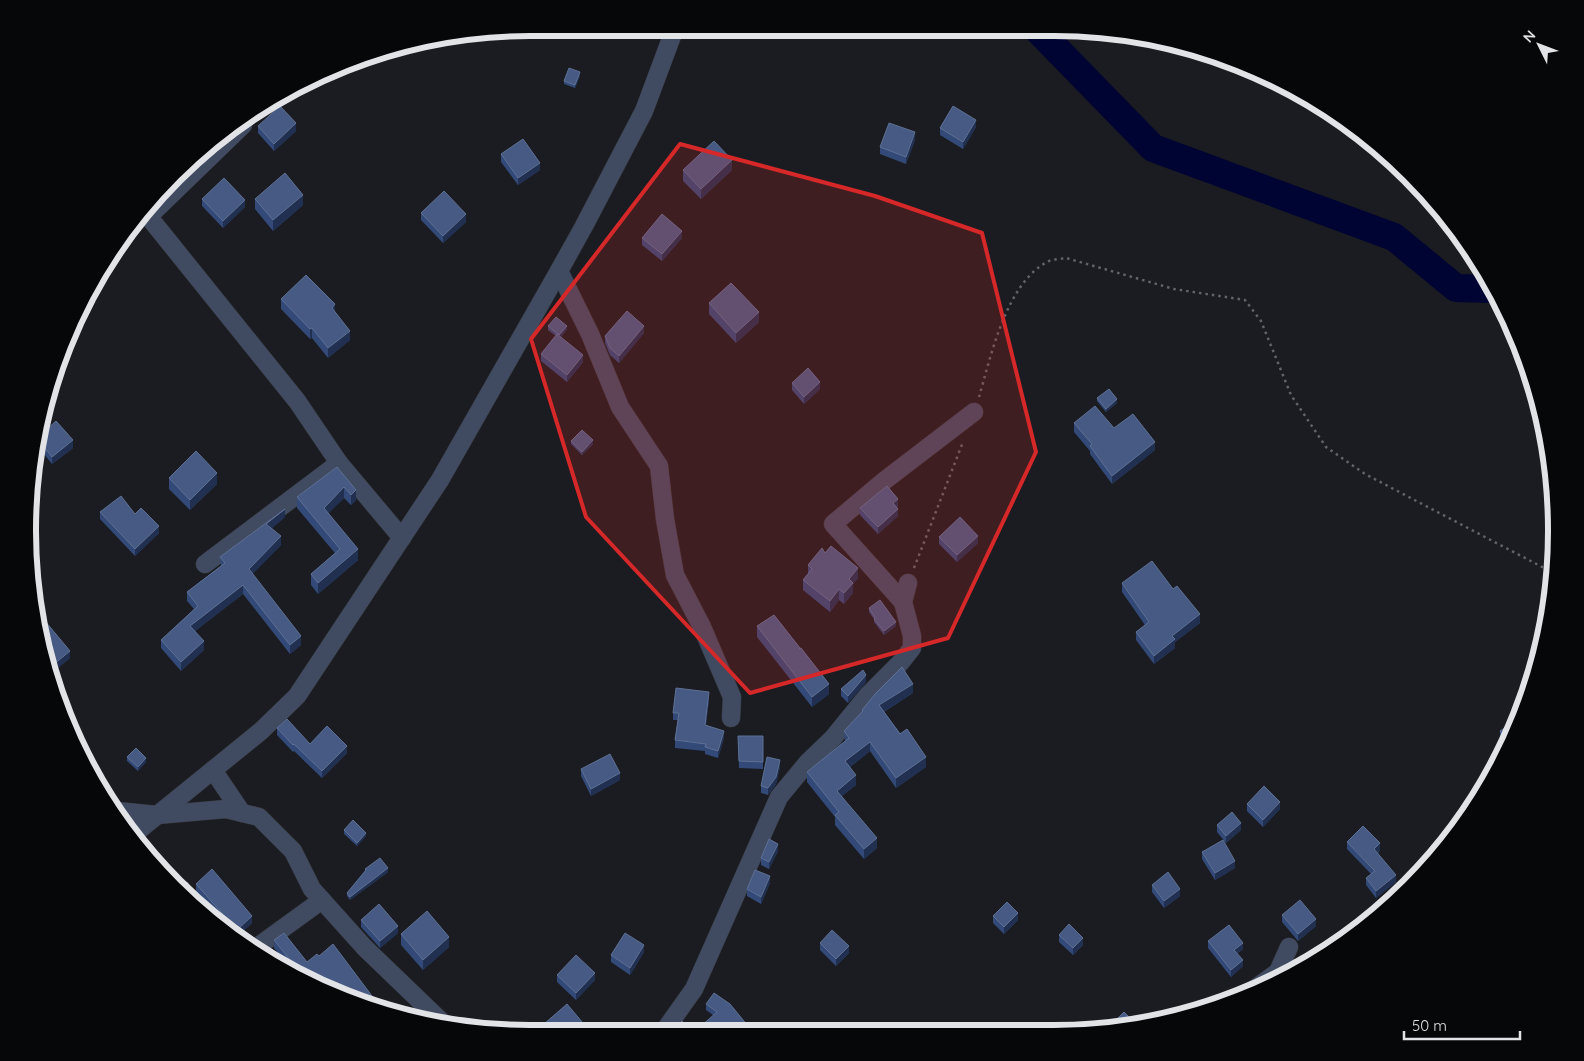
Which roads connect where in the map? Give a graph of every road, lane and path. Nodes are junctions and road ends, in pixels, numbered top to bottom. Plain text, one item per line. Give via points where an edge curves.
1 (672, 36) edge
2 (212, 153) edge
3 (180, 182) edge
4 (149, 217) edge
5 (559, 271) junction
6 (974, 412) joint
7 (964, 439) dead end
8 (339, 462) junction
9 (402, 538) junction
10 (205, 564) dead end
11 (1546, 569) dead end
12 (908, 583) joint
13 (903, 602) junction
14 (731, 718) dead end
15 (213, 770) junction
16 (125, 812) edge
17 (242, 813) junction
18 (157, 815) junction
19 (138, 831) edge
20 (322, 900) junction
21 (261, 945) edge
22 (1289, 946) dead end
23 (1279, 971) edge
24 (424, 1013) edge
25 (668, 1025) edge

1 - 5 street via 644,111
2 - 3 street
4 - 8 street via 297,401
5 - 9 street via 440,480
5 - 14 street via 590,334 620,407 659,466 675,575 732,697
6 - 11 path via 1000,326 1024,281 1048,262 1066,258 1174,289 1236,297 1245,300 1261,321 1292,395 1326,447 1365,474
6 - 13 street via 833,524
7 - 12 path
8 - 9 street
8 - 10 street
9 - 15 street via 297,696
12 - 13 street
13 - 25 street via 912,648 779,797 694,989
15 - 17 street
15 - 18 street
16 - 18 street
17 - 18 street via 226,809
17 - 20 street via 259,817 293,851 312,889
18 - 19 street
20 - 21 street
20 - 24 street
22 - 23 street

